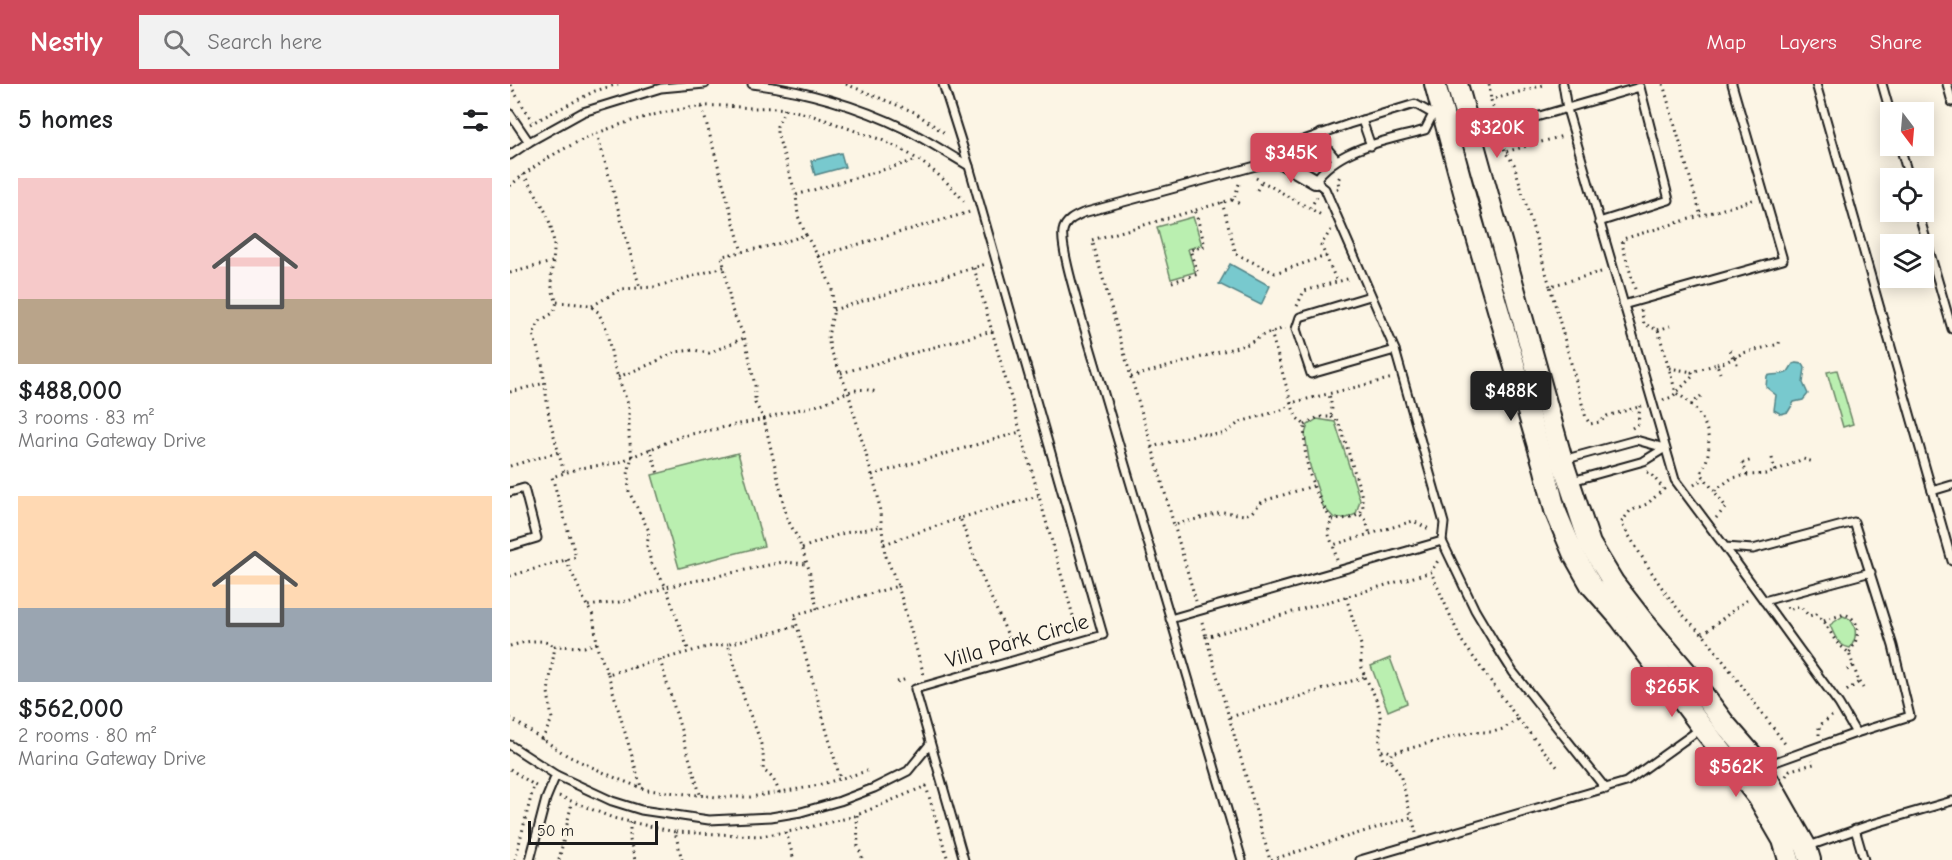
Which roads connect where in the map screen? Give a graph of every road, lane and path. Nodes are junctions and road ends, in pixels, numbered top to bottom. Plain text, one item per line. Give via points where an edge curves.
1 (618, 84) edge
2 (705, 84) edge
3 (752, 84) edge
4 (846, 84) edge
5 (862, 84) edge
6 (943, 84) edge
7 (1435, 84) edge
8 (1457, 84) edge
9 (1489, 84) edge
10 (1547, 84) edge
11 (1563, 84) edge
12 (1663, 84) edge
13 (1732, 84) edge
14 (1816, 84) edge
15 (1882, 84) edge
16 (1947, 84) edge
17 (510, 85) edge
18 (609, 85) edge
19 (862, 90) junction
20 (1491, 100) junction
21 (1887, 102) edge
22 (1952, 102) edge
23 (1463, 106) junction
24 (702, 107) junction
25 (785, 109) junction
26 (1567, 109) junction
27 (1437, 113) junction
28 (510, 114) edge
29 (1362, 120) junction
30 (1496, 121) dead end
31 (533, 122) junction
32 (1502, 129) joint
33 (520, 130) junction
34 (597, 133) junction
35 (1322, 133) junction
36 (1574, 133) junction
37 (950, 137) dead end
38 (529, 142) junction
39 (1371, 146) junction
40 (1505, 152) junction
41 (510, 155) edge
42 (1336, 159) junction
43 (917, 160) junction
44 (1284, 163) junction
45 (969, 166) junction
46 (523, 174) junction
47 (1262, 181) junction
48 (1315, 181) junction
49 (510, 186) edge
50 (1257, 190) dead end
51 (796, 195) junction
52 (1757, 199) dead end
53 (1231, 200) junction
54 (1222, 202) junction
55 (1240, 204) dead end
56 (1195, 210) junction
57 (1701, 216) junction
58 (1325, 218) dead end
59 (1599, 222) junction
60 (1921, 222) edge
61 (1328, 224) dead end
62 (806, 235) junction
63 (742, 252) junction
64 (818, 256) junction
65 (1326, 256) junction
66 (553, 261) junction
67 (724, 267) junction
68 (1601, 272) dead end
69 (510, 273) edge
70 (1362, 275) junction
71 (1172, 282) dead end
72 (1337, 282) junction
73 (1550, 286) junction
74 (640, 288) junction
75 (1370, 296) junction
76 (1639, 300) junction
77 (557, 302) junction
78 (1623, 305) junction
79 (591, 307) junction
80 (1295, 309) dead end
81 (833, 310) junction
82 (1670, 326) dead end
83 (1286, 327) dead end
84 (1952, 329) edge
85 (1658, 330) junction
86 (992, 331) junction
87 (744, 338) junction
88 (1780, 339) dead end
89 (1395, 350) junction
90 (1730, 350) dead end
91 (1743, 353) junction
92 (1734, 357) junction
93 (1744, 359) dead end
94 (1718, 364) junction
95 (1738, 367) dead end
96 (1669, 368) junction
97 (1692, 372) junction
98 (1720, 373) dead end
99 (842, 374) junction
100 (618, 377) junction
101 (1131, 377) junction
102 (545, 383) junction
103 (510, 392) edge
104 (848, 392) junction
105 (876, 392) dead end
106 (1676, 393) junction
107 (1329, 394) dead end
108 (1701, 396) dead end
109 (1651, 403) junction
110 (1691, 405) junction
111 (1640, 406) junction
112 (1331, 417) junction
113 (764, 418) junction
114 (1305, 425) junction
115 (1624, 430) dead end
116 (1020, 432) junction
117 (1152, 447) junction
118 (650, 448) junction
119 (1665, 448) junction
120 (559, 452) junction
121 (632, 455) junction
122 (1772, 458) dead end
123 (1752, 460) dead end
124 (1815, 462) dead end
125 (1553, 464) junction
126 (510, 466) edge
127 (1643, 471) dead end
128 (1775, 471) junction
129 (564, 473) junction
130 (658, 474) dead end
131 (872, 475) junction
132 (1747, 475) junction
133 (1704, 478) junction
134 (1687, 479) dead end
135 (1569, 482) junction
136 (1952, 485) edge
137 (1314, 486) junction
138 (1549, 488) junction
139 (1714, 491) junction
140 (1932, 491) junction
141 (510, 492) edge
142 (1038, 496) junction
143 (1360, 514) junction
144 (960, 518) junction
145 (1332, 520) junction
146 (1174, 525) junction
147 (882, 526) junction
148 (1721, 527) dead end
149 (1370, 534) junction
150 (1444, 541) junction
151 (884, 544) junction
152 (1333, 545) junction
153 (510, 546) edge
154 (1725, 547) junction
155 (802, 548) junction
156 (566, 560) junction
157 (1952, 561) edge
158 (807, 564) junction
159 (1340, 570) junction
160 (1431, 572) junction
161 (1871, 572) junction
162 (510, 576) edge
163 (898, 586) junction
164 (666, 587) junction
165 (1757, 592) junction
166 (1780, 596) junction
167 (1346, 597) junction
168 (1764, 601) junction
169 (588, 606) junction
170 (817, 609) junction
171 (1199, 610) junction
172 (1170, 619) junction
173 (1824, 621) junction
174 (796, 626) junction
175 (1077, 631) dead end
176 (1703, 634) junction
177 (597, 643) junction
178 (728, 644) junction
179 (510, 646) edge
180 (555, 646) junction
181 (1024, 646) dead end
182 (689, 652) junction
183 (1850, 653) junction
184 (660, 660) junction
185 (1854, 665) junction
186 (1847, 670) dead end
187 (608, 674) junction
188 (1365, 676) junction
189 (1859, 681) junction
190 (897, 682) dead end
191 (1863, 688) dead end
192 (1845, 692) dead end
193 (1833, 715) dead end
194 (510, 717) edge
195 (1229, 717) junction
196 (1518, 719) junction
197 (1702, 727) junction
198 (1856, 733) junction
199 (1819, 735) dead end
200 (542, 740) junction
201 (930, 744) junction
202 (510, 745) edge
203 (1786, 746) dead end
204 (1382, 752) junction
205 (1392, 753) junction
206 (1391, 761) junction
207 (1761, 767) junction
208 (510, 769) edge
209 (1559, 769) dead end
210 (867, 771) dead end
211 (556, 775) junction
212 (840, 778) junction
213 (534, 785) junction
214 (640, 787) junction
215 (1606, 789) junction
216 (549, 793) junction
217 (779, 793) junction
218 (700, 794) junction
219 (1952, 801) edge
220 (572, 802) dead end
221 (857, 815) junction
222 (1412, 817) junction
223 (630, 822) dead end
224 (1855, 829) junction
225 (786, 832) junction
226 (1419, 842) junction
227 (1796, 856) edge
228 (510, 857) edge
229 (515, 859) edge
230 (530, 860) edge
231 (559, 860) edge
232 (635, 860) edge
233 (682, 860) edge
234 (794, 860) edge
235 (863, 860) edge
236 (948, 860) edge
237 (964, 860) edge
238 (1242, 860) edge
239 (1360, 860) edge
240 (1864, 860) edge

1 - 18 path
2 - 38 lane via 662,87 591,110
3 - 45 lane via 825,97 858,108 908,130
4 - 19 path
5 - 19 path
6 - 45 lane
7 - 27 street
8 - 23 street
9 - 20 path
10 - 20 path
11 - 26 lane
12 - 57 path
13 - 76 lane via 1783,260
14 - 140 lane
15 - 21 lane
16 - 22 lane
17 - 31 path
18 - 31 path
19 - 37 path via 914,112
20 - 30 path
23 - 27 lane
23 - 125 street
24 - 25 path
24 - 34 path via 635,120
24 - 63 path
25 - 43 path via 884,141
25 - 51 path via 777,133
26 - 32 lane
26 - 36 lane
26 - 59 lane via 1640,87 1670,200
27 - 29 lane via 1415,104
27 - 39 lane via 1425,130
27 - 125 street
28 - 33 lane
29 - 35 lane
29 - 39 lane
31 - 33 path
32 - 40 path
33 - 38 lane
34 - 46 path
34 - 74 path
35 - 42 lane via 1326,147
35 - 44 lane via 1298,142
36 - 40 path
36 - 59 lane
38 - 41 lane
39 - 42 lane
40 - 73 path via 1514,164
42 - 48 lane
43 - 51 path
43 - 64 path via 956,190 972,212
44 - 48 street
44 - 172 lane via 1263,164 1083,213 1069,220 1063,231 1083,323
45 - 201 lane, Villa Park Circle via 1103,635 915,689
46 - 49 path
46 - 66 path via 548,213
47 - 50 path
47 - 53 path via 1255,177 1239,183
47 - 58 path
48 - 70 lane via 1325,189
51 - 62 path via 798,216
52 - 57 path
53 - 54 path
53 - 55 path
54 - 56 path
54 - 65 path via 1236,254 1275,273
56 - 71 path via 1204,246 1190,250 1198,274
56 - 101 path via 1092,240
57 - 76 path via 1623,239
59 - 78 lane
60 - 84 lane
61 - 65 path via 1331,229 1322,245
62 - 63 path
62 - 64 path
63 - 67 path via 722,256
64 - 81 path via 832,288
65 - 72 path
66 - 69 path
66 - 77 path via 550,288
67 - 74 path
67 - 87 path via 732,310
68 - 73 path
70 - 72 path
70 - 75 lane
72 - 80 path via 1304,291
73 - 111 path via 1590,424
74 - 79 path via 621,289
75 - 89 lane
75 - 89 lane via 1300,317 1296,329 1311,374
76 - 78 lane
76 - 85 path via 1644,324
77 - 79 path
77 - 102 path via 553,313 540,321 533,334
78 - 109 lane
79 - 100 path via 606,328
81 - 86 path via 974,268
81 - 99 path via 828,336
82 - 85 path
83 - 101 path via 1248,344
85 - 96 path
86 - 99 path
86 - 116 path
87 - 100 path via 709,353 675,352
87 - 113 path via 755,403
88 - 91 path via 1779,344
89 - 150 lane via 1444,523
90 - 92 path
91 - 92 path
91 - 93 path
92 - 94 path
92 - 95 path
94 - 97 path
94 - 98 path
96 - 97 path
96 - 106 path
97 - 106 path via 1693,376
99 - 104 path
100 - 121 path via 629,407
101 - 117 path
102 - 103 path
102 - 120 path
104 - 105 path via 865,388
104 - 113 path via 817,406
104 - 131 path
106 - 110 path
107 - 112 path
108 - 110 path
109 - 111 path
109 - 119 lane
110 - 133 path via 1702,419 1710,445 1701,473
111 - 115 path via 1638,424
112 - 114 path via 1318,417
112 - 143 path via 1341,428 1361,493
113 - 118 path via 682,436
113 - 155 path via 787,518
114 - 117 path via 1296,417 1291,403 1285,409 1240,422 1224,434 1201,433
114 - 137 path via 1304,443
116 - 131 path
116 - 142 path
117 - 146 path
118 - 121 path
118 - 130 path
119 - 125 lane via 1636,441
119 - 135 lane via 1644,461
119 - 154 lane via 1675,480
120 - 126 path
120 - 129 path
121 - 129 path via 617,463
121 - 164 path via 629,492 649,531 651,562
122 - 128 path
123 - 132 path via 1743,463
124 - 128 path via 1803,459
125 - 135 street
125 - 138 street
127 - 176 path via 1650,473 1664,489 1630,512 1621,523 1672,601
128 - 132 path
129 - 156 path via 552,477 576,557
131 - 147 path
132 - 139 path via 1732,478
133 - 134 path via 1692,486
133 - 139 path
135 - 138 lane
135 - 207 street via 1590,544 1613,582
136 - 140 lane
137 - 145 path
137 - 146 path via 1263,501 1245,515 1222,512
138 - 197 street via 1574,555 1591,585
139 - 148 path via 1726,507 1716,519
140 - 157 lane
141 - 153 lane via 524,488 537,538
142 - 144 path
142 - 175 path
143 - 145 path
143 - 149 path
144 - 151 path
144 - 181 path via 1014,649
145 - 152 path via 1328,527
146 - 171 path
147 - 151 path
147 - 155 path via 840,534
149 - 150 path via 1413,521
149 - 152 path
150 - 159 lane
150 - 160 path
150 - 215 lane via 1475,610 1513,672
151 - 163 path
152 - 159 path
154 - 161 lane via 1754,549 1854,522
154 - 165 lane
155 - 158 path
156 - 162 path
156 - 169 path
158 - 164 path via 783,562
158 - 170 path
159 - 171 lane
160 - 167 path
160 - 196 path via 1461,640
161 - 166 lane
161 - 198 lane via 1910,716
163 - 170 path
163 - 190 path via 924,675
164 - 169 path via 628,601
164 - 182 path
165 - 168 lane
165 - 176 path
166 - 168 lane
166 - 173 path via 1789,610 1800,606 1809,616 1816,614
167 - 188 path via 1361,645
167 - 195 path via 1206,637
168 - 198 lane
169 - 177 path
170 - 174 path via 794,615
171 - 172 lane
172 - 238 lane
173 - 183 path via 1836,642
173 - 183 path via 1844,614 1851,616 1859,636
174 - 178 path
174 - 212 path
176 - 203 path
177 - 180 path via 584,647
177 - 187 path
178 - 182 path
178 - 217 path via 762,744 763,770 771,775
179 - 180 path via 539,640
180 - 200 path via 548,692 552,719
182 - 184 path
183 - 185 path
184 - 187 path
184 - 218 path
185 - 186 path
185 - 189 path
187 - 214 path
188 - 195 path
188 - 204 path via 1379,709 1378,744
189 - 191 path
189 - 192 path
193 - 199 path via 1819,726
194 - 200 path
195 - 222 path via 1270,860
196 - 205 path via 1493,732 1467,733
196 - 209 path
197 - 215 lane via 1626,782
197 - 227 street via 1734,764
198 - 207 lane
200 - 214 path via 568,756
201 - 211 lane via 908,771 874,788 830,804 771,817 708,820 641,810
201 - 237 lane
202 - 211 lane
204 - 205 path
204 - 206 path via 1383,760
205 - 206 path
206 - 222 path via 1400,774
207 - 227 street
208 - 213 path
210 - 212 path
211 - 216 lane
212 - 217 path
213 - 216 path
213 - 229 path
214 - 218 path
215 - 226 lane
216 - 230 lane
217 - 218 path via 717,797
219 - 224 lane
220 - 231 path
221 - 225 path
221 - 235 path via 858,846
221 - 236 path via 926,786
222 - 226 path
223 - 232 path
224 - 227 lane
224 - 240 lane
225 - 233 path via 760,836 675,832
225 - 234 path
226 - 239 lane
228 - 229 path

